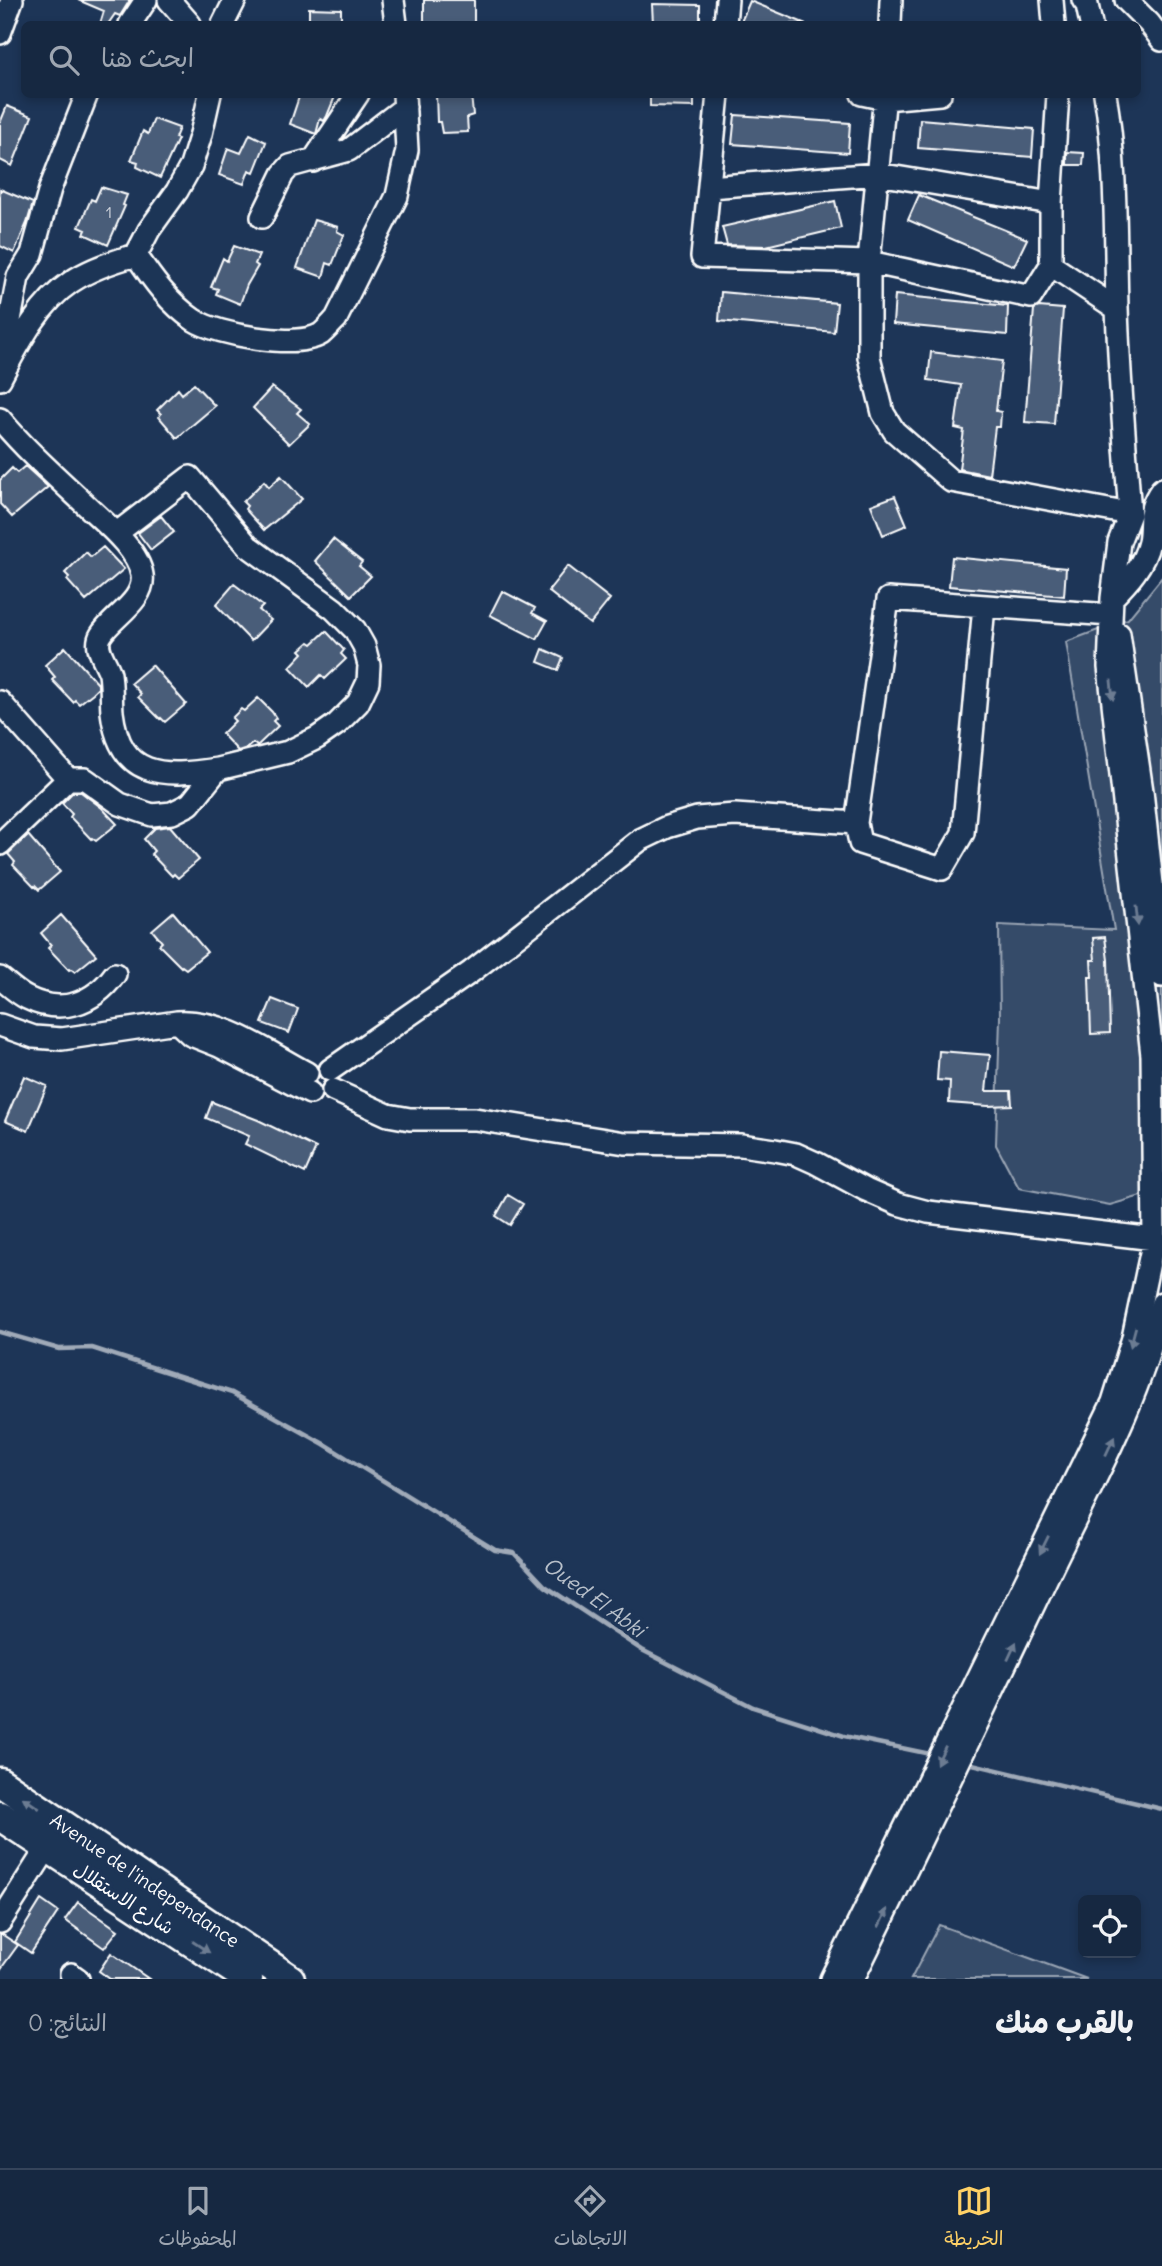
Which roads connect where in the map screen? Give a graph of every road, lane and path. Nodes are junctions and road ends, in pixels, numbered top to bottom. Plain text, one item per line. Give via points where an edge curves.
1 (12, 0) edge
2 (146, 0) edge
3 (169, 0) edge
4 (231, 0) edge
5 (393, 0) edge
6 (727, 0) edge
7 (891, 0) edge
8 (1052, 0) edge
9 (1083, 0) edge
10 (1126, 0) edge
11 (132, 21) edge
12 (187, 21) edge
13 (224, 21) edge
14 (396, 21) edge
15 (725, 21) edge
16 (890, 21) edge
17 (1054, 21) edge
18 (1090, 21) edge
19 (0, 33) edge
20 (1162, 40) edge
21 (85, 98) edge
22 (209, 98) edge
23 (355, 98) edge
24 (718, 98) edge
25 (885, 98) edge
26 (1058, 98) edge
27 (1106, 98) edge
28 (405, 101) edge
29 (313, 161) junction
30 (877, 174) junction
31 (709, 187) junction
32 (1051, 203) junction
33 (262, 217) dead end
34 (136, 255) junction
35 (869, 262) junction
36 (1051, 265) junction
37 (1117, 309) junction
38 (0, 369) edge
39 (0, 379) edge
40 (0, 419) edge
41 (1162, 489) edge
42 (1130, 514) junction
43 (117, 533) junction
44 (1155, 543) edge
45 (984, 606) junction
46 (1112, 606) junction
47 (0, 702) edge
48 (218, 769) junction
49 (68, 779) junction
50 (856, 823) junction
51 (0, 844) edge
52 (115, 974) dead end
53 (1162, 976) edge
54 (0, 978) edge
55 (0, 1025) edge
56 (331, 1080) junction
57 (1158, 1242) edge
58 (1162, 1303) edge
59 (975, 1706) junction
60 (0, 1782) edge
61 (0, 1816) edge
62 (47, 1849) junction
63 (1, 1919) edge
64 (248, 1979) edge
65 (290, 1979) edge
66 (831, 1979) edge
67 (853, 1979) edge

1 - 19 street
2 - 11 street
3 - 12 street
4 - 13 street
5 - 14 street
6 - 15 street
7 - 16 street
8 - 17 street
9 - 18 street
10 - 20 street
21 - 38 street via 50,189 32,254 18,277
22 - 34 street via 191,166
23 - 29 street
24 - 31 street
25 - 30 street
26 - 32 street
27 - 37 street via 1114,170
28 - 29 street via 349,150
28 - 34 street via 407,150 397,197 337,319 320,334 299,340 224,333 195,320 174,302
29 - 33 street via 290,166
30 - 31 street
30 - 32 street
30 - 35 street
31 - 35 street via 702,257
32 - 36 street
34 - 39 street via 70,282 27,330
35 - 36 street via 1031,297
35 - 42 street via 869,357 883,413 894,431 951,481
36 - 37 street
37 - 42 street
40 - 43 street
41 - 44 street via 1150,513
42 - 46 street via 1119,542
43 - 48 street via 143,577 139,592 100,636 117,738 125,754 159,773
43 - 48 street via 190,477 248,546 334,609 364,646 368,682 358,703 337,724 288,752
44 - 46 street
45 - 46 street
45 - 50 street via 888,599
45 - 50 street via 963,833 949,858 942,869 860,843
46 - 53 street via 1124,658 1142,791
46 -> 57 street via 1109,667 1152,1055
47 - 49 street
48 - 49 street via 190,804 172,813 152,815 120,804 85,779
49 - 51 street
50 - 56 street via 735,815 697,818 640,840
52 - 54 street via 82,1003 68,1007 50,1007 26,998
55 - 56 street via 34,1037 62,1039 197,1022 229,1031 309,1083 320,1097 325,1096
56 - 57 street via 388,1115 475,1119 625,1143 775,1150 796,1154 866,1190 928,1212
57 -> 59 street via 1113,1402
59 -> 58 street via 1124,1417 1154,1341
59 -> 66 street via 915,1810
67 -> 59 street via 937,1808
65 -> 60 main road, Avenue de l'independance
61 - 62 main road, شارع الاستقلال
62 - 63 street
62 -> 64 main road, شارع الاستقلال

